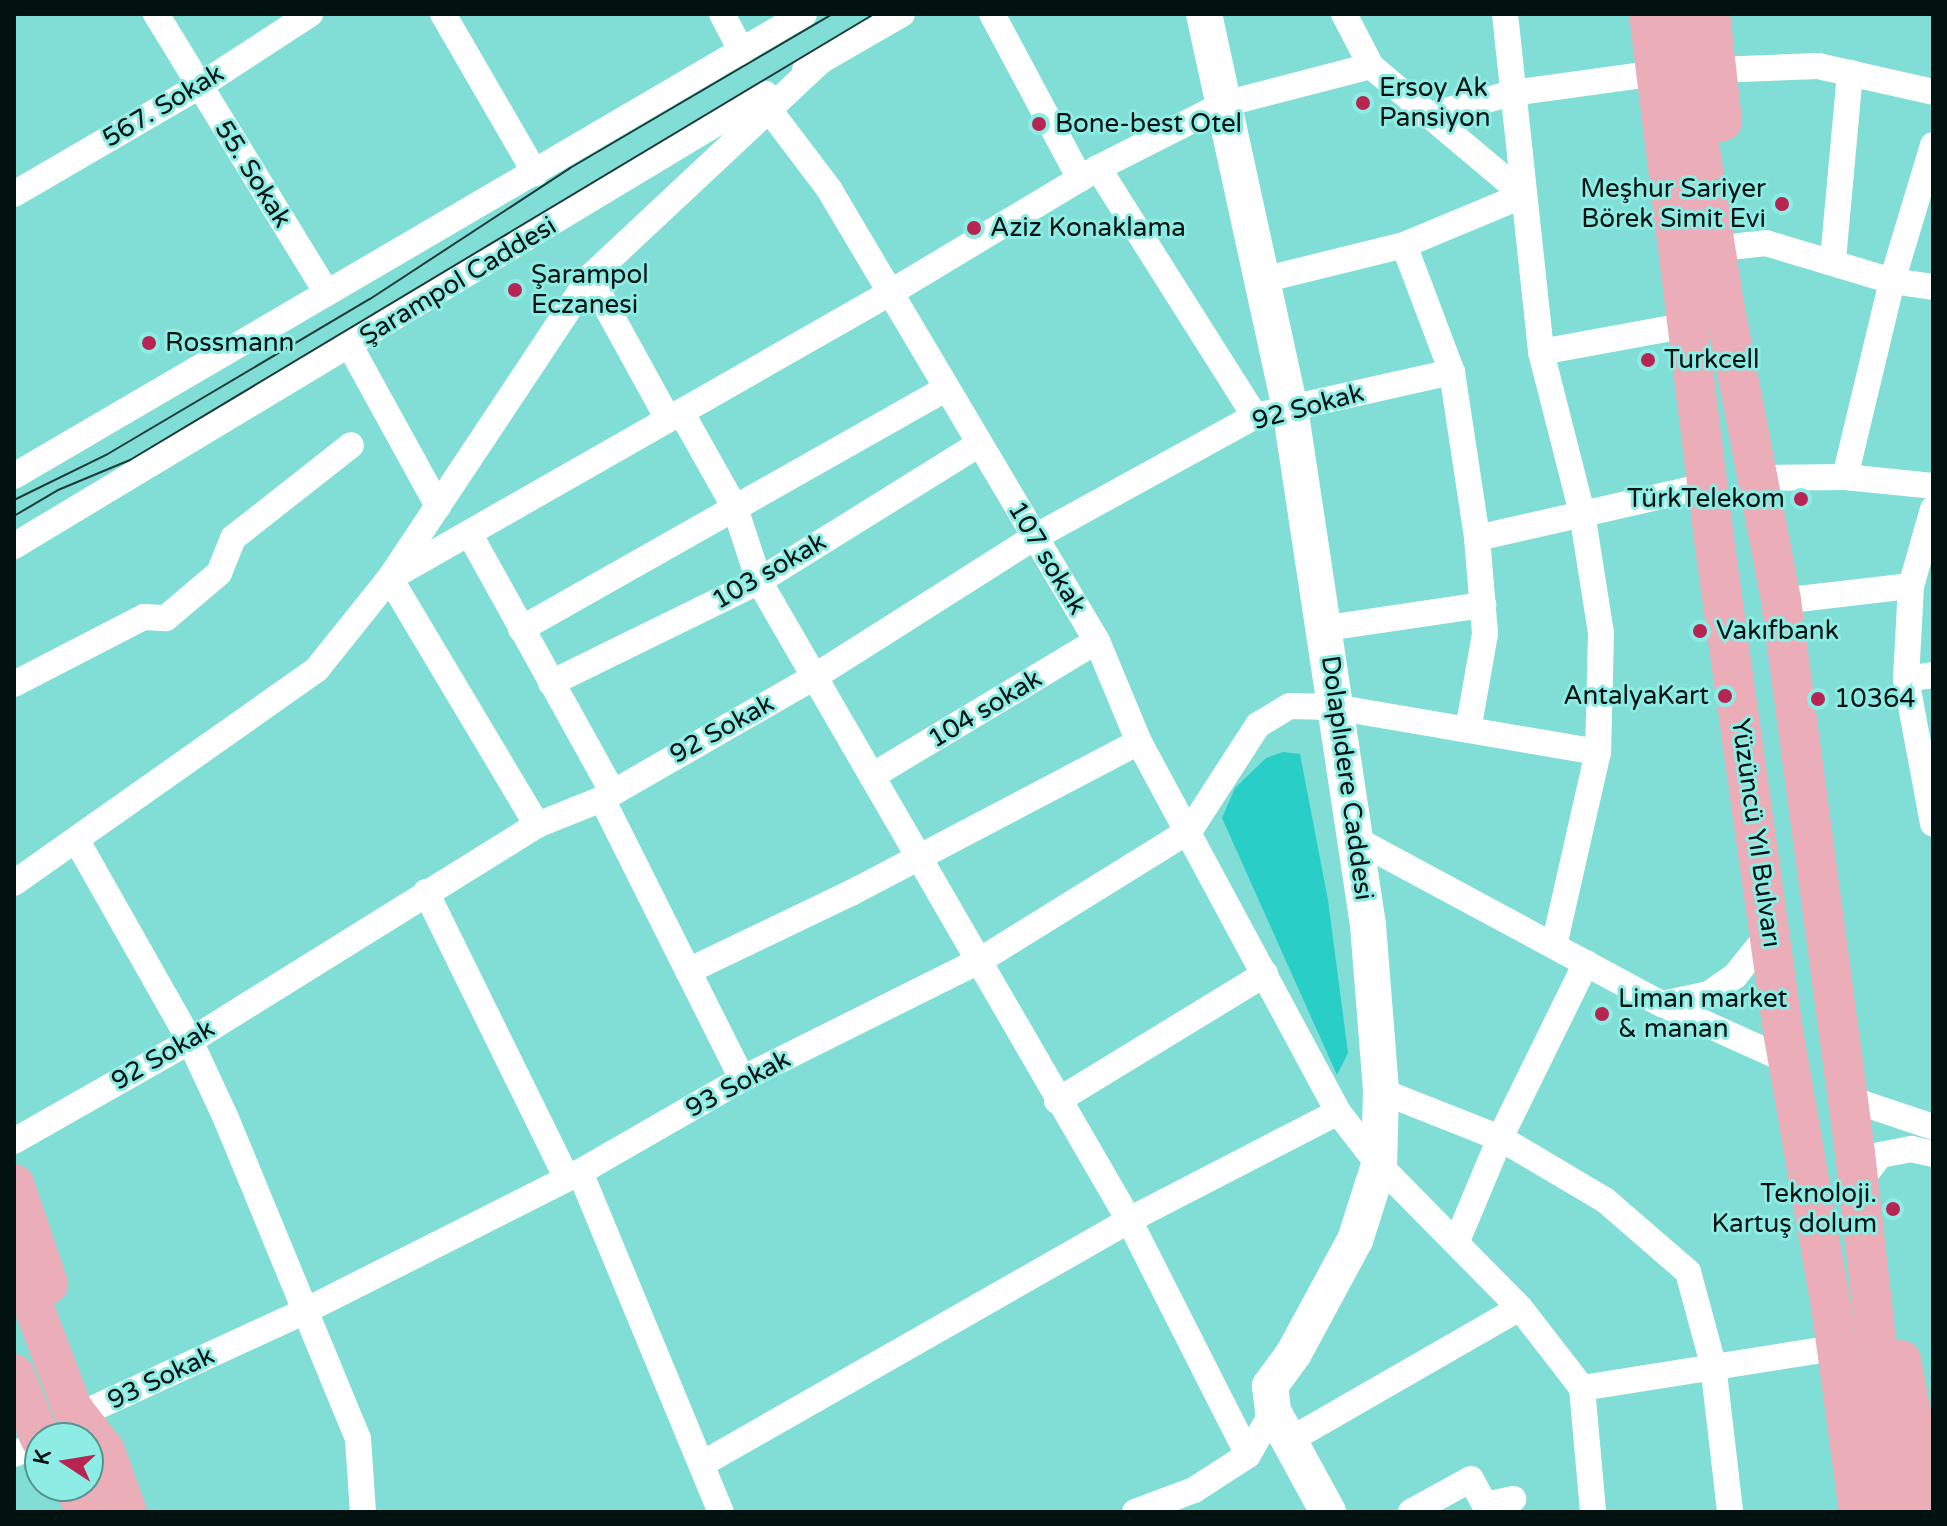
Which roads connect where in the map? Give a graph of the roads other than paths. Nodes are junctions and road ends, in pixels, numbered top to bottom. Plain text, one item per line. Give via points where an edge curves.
1 (156, 14) edge
2 (310, 14) edge
3 (443, 14) edge
4 (722, 14) edge
5 (804, 14) edge
6 (902, 14) edge
7 (992, 14) edge
8 (1204, 14) edge
9 (1344, 14) edge
10 (1505, 14) edge
11 (1626, 14) edge
12 (1649, 14) edge
13 (1679, 14) edge
14 (1710, 14) edge
15 (742, 52) junction
16 (821, 61) junction
17 (1371, 66) junction
18 (1715, 70) junction
19 (1850, 73) junction
20 (1635, 76) junction
21 (198, 87) junction
22 (1933, 92) edge
23 (1513, 93) junction
24 (1224, 104) junction
25 (767, 107) junction
26 (1426, 116) junction
27 (1933, 145) edge
28 (535, 173) junction
29 (1089, 173) junction
30 (14, 194) edge
31 (1524, 195) junction
32 (1404, 245) junction
33 (1739, 246) junction
34 (1833, 260) junction
35 (590, 277) junction
36 (1262, 280) junction
37 (1892, 281) junction
38 (1933, 287) edge
39 (327, 293) junction
40 (888, 294) junction
41 (1672, 328) junction
42 (350, 346) junction
43 (1541, 352) junction
44 (1452, 372) junction
45 (945, 389) junction
46 (1273, 412) junction
47 (674, 416) junction
48 (979, 444) junction
49 (351, 445) dead end
50 (14, 476) edge
51 (1845, 477) junction
52 (1710, 485) junction
53 (1933, 486) edge
54 (1763, 490) junction
55 (438, 506) junction
56 (735, 508) junction
57 (1582, 513) junction
58 (1931, 521) edge
59 (469, 533) junction
60 (1035, 537) junction
61 (1477, 538) junction
62 (14, 546) edge
63 (390, 578) junction
64 (759, 581) junction
65 (1911, 586) junction
66 (1781, 601) junction
67 (1483, 605) junction
68 (1327, 628) junction
69 (521, 629) junction
70 (1097, 641) junction
71 (1933, 675) edge
72 (814, 677) junction
73 (1906, 679) junction
74 (551, 683) junction
75 (14, 684) edge
76 (1334, 707) junction
77 (1468, 730) junction
78 (1139, 742) junction
79 (1598, 752) junction
80 (872, 776) junction
81 (607, 795) junction
82 (1933, 823) edge
83 (537, 825) junction
84 (1190, 830) junction
85 (1355, 839) junction
86 (77, 841) junction
87 (921, 854) junction
88 (14, 883) edge
89 (426, 892) junction
90 (1771, 931) junction
91 (1554, 945) junction
92 (979, 961) junction
93 (1586, 963) junction
94 (688, 971) junction
95 (1265, 974) junction
96 (1662, 1004) junction
97 (190, 1041) junction
98 (1780, 1044) junction
99 (742, 1079) junction
100 (1381, 1091) junction
101 (1847, 1098) junction
102 (1057, 1101) junction
103 (1338, 1112) junction
104 (1933, 1127) edge
105 (1500, 1138) junction
106 (14, 1141) edge
107 (1933, 1154) edge
108 (1860, 1164) junction
109 (1379, 1165) junction
110 (574, 1175) junction
111 (14, 1184) edge
112 (1129, 1220) junction
113 (1457, 1241) junction
114 (14, 1255) edge
115 (1520, 1308) junction
116 (14, 1310) edge
117 (307, 1310) junction
118 (1816, 1351) junction
119 (1713, 1364) junction
120 (14, 1374) edge
121 (1582, 1388) junction
122 (90, 1410) junction
123 (33, 1422) edge
124 (54, 1422) edge
125 (1281, 1426) junction
126 (1925, 1430) edge
127 (105, 1451) junction
128 (1248, 1455) junction
129 (702, 1464) junction
130 (1513, 1499) dead end
131 (1192, 1501) edge
132 (127, 1512) edge
133 (363, 1512) edge
134 (721, 1512) edge
135 (1135, 1512) edge
136 (1328, 1512) edge
137 (1411, 1512) edge
138 (1593, 1512) edge
139 (1730, 1512) edge
140 (1838, 1512) edge
141 (1859, 1512) edge
142 (1895, 1512) edge
143 (1930, 1512) edge

1 - 21 street, 55. Sokak
2 - 21 street, 567. Sokak
3 - 28 street
4 - 15 street
5 - 15 street, Şarampol Caddesi
6 - 16 street, Şarampol Caddesi
7 - 29 street
8 - 24 street, Dolaplıdere Caddesi
9 - 17 street
10 - 23 street
11 - 20 main road, Yüzüncü Yıl Bulvarı
12 - 52 main road, Yüzüncü Yıl Bulvarı
13 - 54 main road via 1724,304
14 - 18 main road
15 - 28 street, Şarampol Caddesi
16 - 25 street
16 - 42 street, Şarampol Caddesi
17 - 24 street
17 - 26 street
18 - 19 street via 1818,66
18 - 33 main road
19 - 22 street
19 - 34 street
20 - 23 street
20 - 41 main road, Yüzüncü Yıl Bulvarı
21 - 30 street, 567. Sokak
21 - 39 street, 55. Sokak
23 - 26 street
23 - 31 street
24 - 29 street
24 - 36 street, Dolaplıdere Caddesi
25 - 35 street
25 - 40 street, 107 sokak via 829,189
26 - 31 street
27 - 37 street
28 - 39 street, Şarampol Caddesi
29 - 40 street
29 - 46 street
31 - 32 street
31 - 43 street
32 - 36 street
32 - 44 street
33 - 34 street via 1766,243
33 - 54 main road
34 - 37 street
35 - 47 street
35 - 55 street
36 - 46 street, Dolaplıdere Caddesi
37 - 38 street
37 - 51 street
39 - 50 street, Şarampol Caddesi
40 - 45 street, 107 sokak
40 - 47 street
41 - 43 street
41 - 52 main road, Yüzüncü Yıl Bulvarı
42 - 55 street
42 - 62 street, Şarampol Caddesi
43 - 57 street
44 - 46 street, 92 Sokak
44 - 61 street
45 - 48 street, 107 sokak
45 - 56 street
46 - 60 street, 92 Sokak
46 - 68 street, Dolaplıdere Caddesi
47 - 56 street
47 - 59 street
48 - 60 street, 107 sokak
48 - 64 street, 103 sokak
49 - 75 street via 233,538 219,573 166,618 144,617
51 - 53 street
51 - 54 street
52 - 57 street
52 - 90 main road, Yüzüncü Yıl Bulvarı
54 - 66 main road
55 - 63 street
56 - 64 street
56 - 69 street
57 - 61 street
57 - 79 street via 1601,633
58 - 65 street
59 - 63 street
59 - 69 street
60 - 70 street, 107 sokak
60 - 72 street, 92 Sokak
61 - 67 street
63 - 83 street
63 - 86 street via 317,669
64 - 72 street
64 - 74 street, 103 sokak
65 - 66 street
65 - 73 street
66 - 101 main road
67 - 68 street
67 - 77 street via 1485,634
68 - 76 street, Dolaplıdere Caddesi
69 - 74 street
70 - 78 street, 107 sokak
70 - 80 street, 104 sokak
71 - 73 street
72 - 80 street
72 - 81 street, 92 Sokak
73 - 82 street
74 - 81 street
76 - 77 street, 93 Sokak
76 - 84 street, 93 Sokak via 1290,706 1258,725
76 - 85 street, Dolaplıdere Caddesi
77 - 79 street, 93 Sokak
78 - 84 street, 107 sokak
78 - 87 street
79 - 91 street
80 - 87 street
81 - 83 street, 92 Sokak
81 - 94 street
83 - 89 street, 92 Sokak
84 - 92 street, 93 Sokak
84 - 95 street, 107 sokak
85 - 91 street
85 - 100 street, Dolaplıdere Caddesi via 1368,925
86 - 88 street
86 - 97 street
87 - 92 street
87 - 94 street
89 - 97 street, 92 Sokak
89 - 110 street
90 - 96 street via 1735,976 1709,994
90 - 98 main road, Yüzüncü Yıl Bulvarı
91 - 93 street
92 - 99 street, 93 Sokak
92 - 102 street
93 - 96 street
93 - 105 street
94 - 99 street
95 - 102 street
95 - 103 street, 107 sokak
96 - 98 street
97 - 106 street, 92 Sokak
97 - 117 street
98 - 118 main road via 1785,1151
98 - 141 main road, Yüzüncü Yıl Bulvarı via 1832,1312
99 - 110 street, 93 Sokak
100 - 105 street
100 - 109 street, Dolaplıdere Caddesi
101 - 104 street
101 - 108 main road
102 - 112 street
103 - 109 street, 107 sokak
103 - 112 street
105 - 113 street
105 - 119 street via 1605,1200 1688,1272
107 - 108 street via 1911,1149
108 - 126 main road
108 - 142 main road
109 - 113 street, 107 sokak
109 - 125 street, Dolaplıdere Caddesi via 1355,1240 1294,1353 1270,1386
110 - 117 street, 93 Sokak
110 - 129 street
111 - 122 main road
112 - 128 street
112 - 129 street
113 - 115 street, 107 sokak
114 - 127 main road via 72,1408
115 - 121 street, 107 sokak
115 - 125 street
116 - 124 main road
117 - 122 street, 93 Sokak
117 - 133 street via 358,1439
118 - 119 street
118 - 140 main road
119 - 121 street
119 - 139 street
120 - 123 main road
121 - 138 street
122 - 127 main road
125 - 128 street
125 - 136 street
126 - 143 main road
127 - 132 main road
128 - 131 street
129 - 134 street
130 - 137 street via 1485,1505 1471,1479
131 - 135 street

